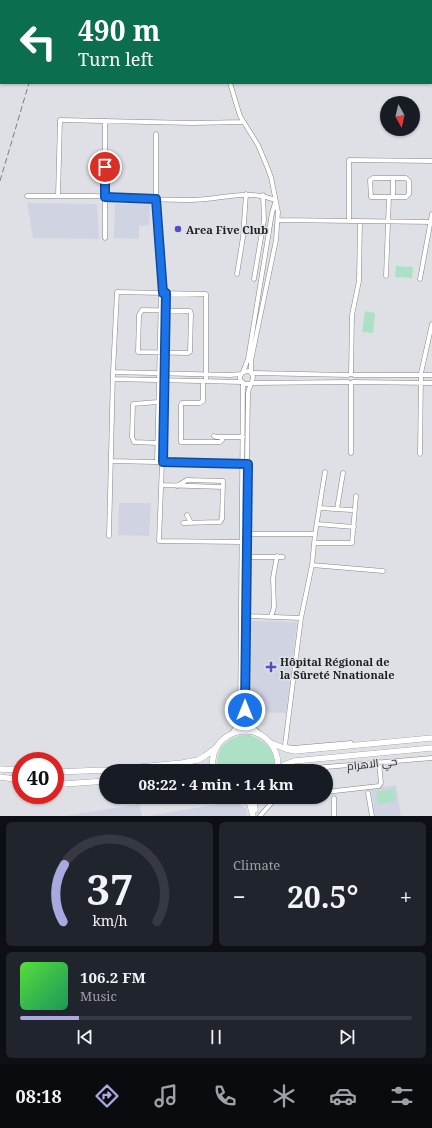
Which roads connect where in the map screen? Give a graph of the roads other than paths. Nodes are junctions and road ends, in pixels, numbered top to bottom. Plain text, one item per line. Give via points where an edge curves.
1 (230, 84) edge
2 (105, 121) junction
3 (244, 122) junction
4 (156, 134) dead end
5 (432, 161) edge
6 (393, 178) junction
7 (246, 194) junction
8 (263, 195) junction
9 (27, 196) dead end
10 (58, 196) junction
11 (105, 197) junction
12 (391, 197) junction
13 (156, 199) junction
14 (275, 201) junction
15 (432, 214) edge
16 (278, 220) junction
17 (349, 221) junction
18 (360, 222) junction
19 (388, 222) junction
20 (431, 222) edge
21 (105, 238) dead end
22 (237, 274) dead end
23 (386, 276) dead end
24 (254, 279) dead end
25 (420, 279) dead end
26 (163, 293) junction
27 (160, 310) junction
28 (165, 310) junction
29 (432, 324) edge
30 (159, 353) junction
31 (165, 353) junction
32 (113, 372) junction
33 (159, 373) junction
34 (165, 373) junction
35 (242, 373) junction
36 (252, 373) junction
37 (206, 374) junction
38 (351, 375) junction
39 (421, 375) junction
40 (432, 375) edge
41 (113, 379) junction
42 (159, 380) junction
43 (165, 380) junction
44 (205, 381) junction
45 (351, 382) junction
46 (242, 383) junction
47 (251, 383) junction
48 (421, 383) junction
49 (432, 383) edge
50 (158, 402) junction
51 (214, 436) dead end
52 (223, 437) junction
53 (242, 437) junction
54 (248, 437) junction
55 (157, 443) junction
56 (351, 453) dead end
57 (420, 454) dead end
58 (111, 461) junction
59 (161, 463) junction
60 (242, 464) junction
61 (248, 464) junction
62 (325, 472) dead end
63 (343, 473) dead end
64 (160, 485) junction
65 (356, 496) dead end
66 (320, 508) junction
67 (337, 509) junction
68 (351, 510) dead end
69 (187, 515) dead end
70 (183, 523) dead end
71 (191, 523) junction
72 (317, 524) junction
73 (354, 527) junction
74 (246, 534) junction
75 (315, 534) junction
76 (109, 536) dead end
77 (241, 542) junction
78 (314, 543) junction
79 (277, 556) junction
80 (246, 557) junction
81 (283, 557) dead end
82 (312, 565) junction
83 (383, 571) dead end
84 (243, 609) junction
85 (245, 616) junction
86 (271, 617) junction
87 (301, 618) junction
88 (243, 647) junction
89 (232, 733) junction
90 (260, 734) junction
91 (432, 737) edge
92 (271, 743) junction
93 (218, 746) junction
94 (432, 748) edge
95 (432, 758) edge
96 (379, 762) junction
97 (213, 764) edge
98 (278, 764) edge
99 (284, 764) edge
100 (333, 766) edge
101 (0, 768) edge
102 (12, 769) edge
103 (64, 772) edge
104 (0, 777) edge
105 (12, 779) edge
106 (99, 782) edge
107 (64, 784) edge
108 (333, 791) edge
109 (368, 793) dead end
110 (334, 798) dead end
111 (250, 804) edge
112 (254, 804) edge
113 (270, 804) edge
114 (254, 816) edge
115 (260, 816) edge
116 (334, 816) edge
117 (372, 816) edge

1 - 3 street
2 - 3 street via 192,124
2 - 10 street via 60,120
2 - 11 street
3 - 14 street via 266,164
4 - 13 street
5 - 17 street via 350,160
6 - 12 street
6 - 12 street via 406,178 409,181 409,194 406,197
6 - 12 street via 370,180 371,197
7 - 8 street
7 - 13 street via 206,200
7 - 22 street
8 - 14 street
8 - 24 street via 264,220
9 - 10 street
10 - 11 street
11 - 13 street
11 - 21 street
12 - 19 street
13 - 26 street
14 - 16 street
14 - 35 street via 248,359
15 - 20 street
16 - 17 street
16 - 36 street via 251,365
17 - 18 street
18 - 19 street
18 - 38 street via 358,281 352,314
19 - 20 street
19 - 23 street
20 - 25 street
26 - 27 street
26 - 28 street
26 - 32 street via 117,292
26 - 37 street via 206,294
27 - 28 street
27 - 30 street
27 - 30 street via 145,310 139,313 137,350
28 - 31 street
28 - 31 street via 190,312 191,350 188,353
29 - 39 street
30 - 31 street
30 - 33 street
31 - 34 street
32 - 33 street
32 - 41 street
33 - 34 street
33 - 42 street
34 - 37 street
34 - 43 street
35 - 36 street
35 - 37 street
35 - 46 street
36 - 38 street
36 - 47 street via 254,379
37 - 44 street
38 - 39 street
38 - 45 street via 355,379
38 - 45 street via 346,378
39 - 40 street
39 - 48 street
41 - 42 street
41 - 58 street
42 - 43 street
42 - 50 street
43 - 44 street
43 - 59 street
44 - 46 street
44 - 52 street via 203,401 181,405 181,442 220,442
45 - 47 street
45 - 48 street
45 - 56 street
46 - 47 street
46 - 53 street
47 - 54 street via 248,393
48 - 49 street
48 - 57 street
50 - 55 street
50 - 55 street via 133,404 132,437 134,442
51 - 52 street
52 - 53 street
53 - 54 street
53 - 60 street
54 - 61 street
55 - 59 street
58 - 59 street
58 - 76 street
59 - 60 street
59 - 64 street
60 - 61 street
60 - 77 street
61 - 74 street
62 - 66 street
63 - 67 street
64 - 71 street via 223,487 220,522
64 - 77 street via 159,541
65 - 73 street
66 - 67 street
66 - 72 street
67 - 68 street
69 - 71 street
70 - 71 street
72 - 73 street
72 - 75 street
73 - 78 street via 352,543
74 - 75 street
74 - 80 street
75 - 78 street
77 - 84 street
78 - 82 street
79 - 80 street
79 - 81 street
79 - 86 street via 273,578 274,607
80 - 84 street
82 - 83 street
82 - 87 street
84 - 85 street
84 - 88 street
85 - 86 street
85 - 88 street
86 - 87 street
87 - 91 street via 286,747
88 - 89 street via 240,720
88 - 90 street via 245,718
89 - 90 main road via 251,731
89 - 93 main road
90 - 92 main road
91 - 92 main road via 295,751
92 - 98 main road
93 - 97 main road
93 - 103 main road via 205,756 190,762
94 - 99 main road
95 - 96 street, حي الاهرام
96 - 100 street, حي الاهرام
96 - 108 street via 379,786
101 - 102 main road
104 - 105 main road
106 - 107 main road
109 - 117 street
110 - 116 street
111 - 114 main road
112 - 114 main road
113 - 115 street

